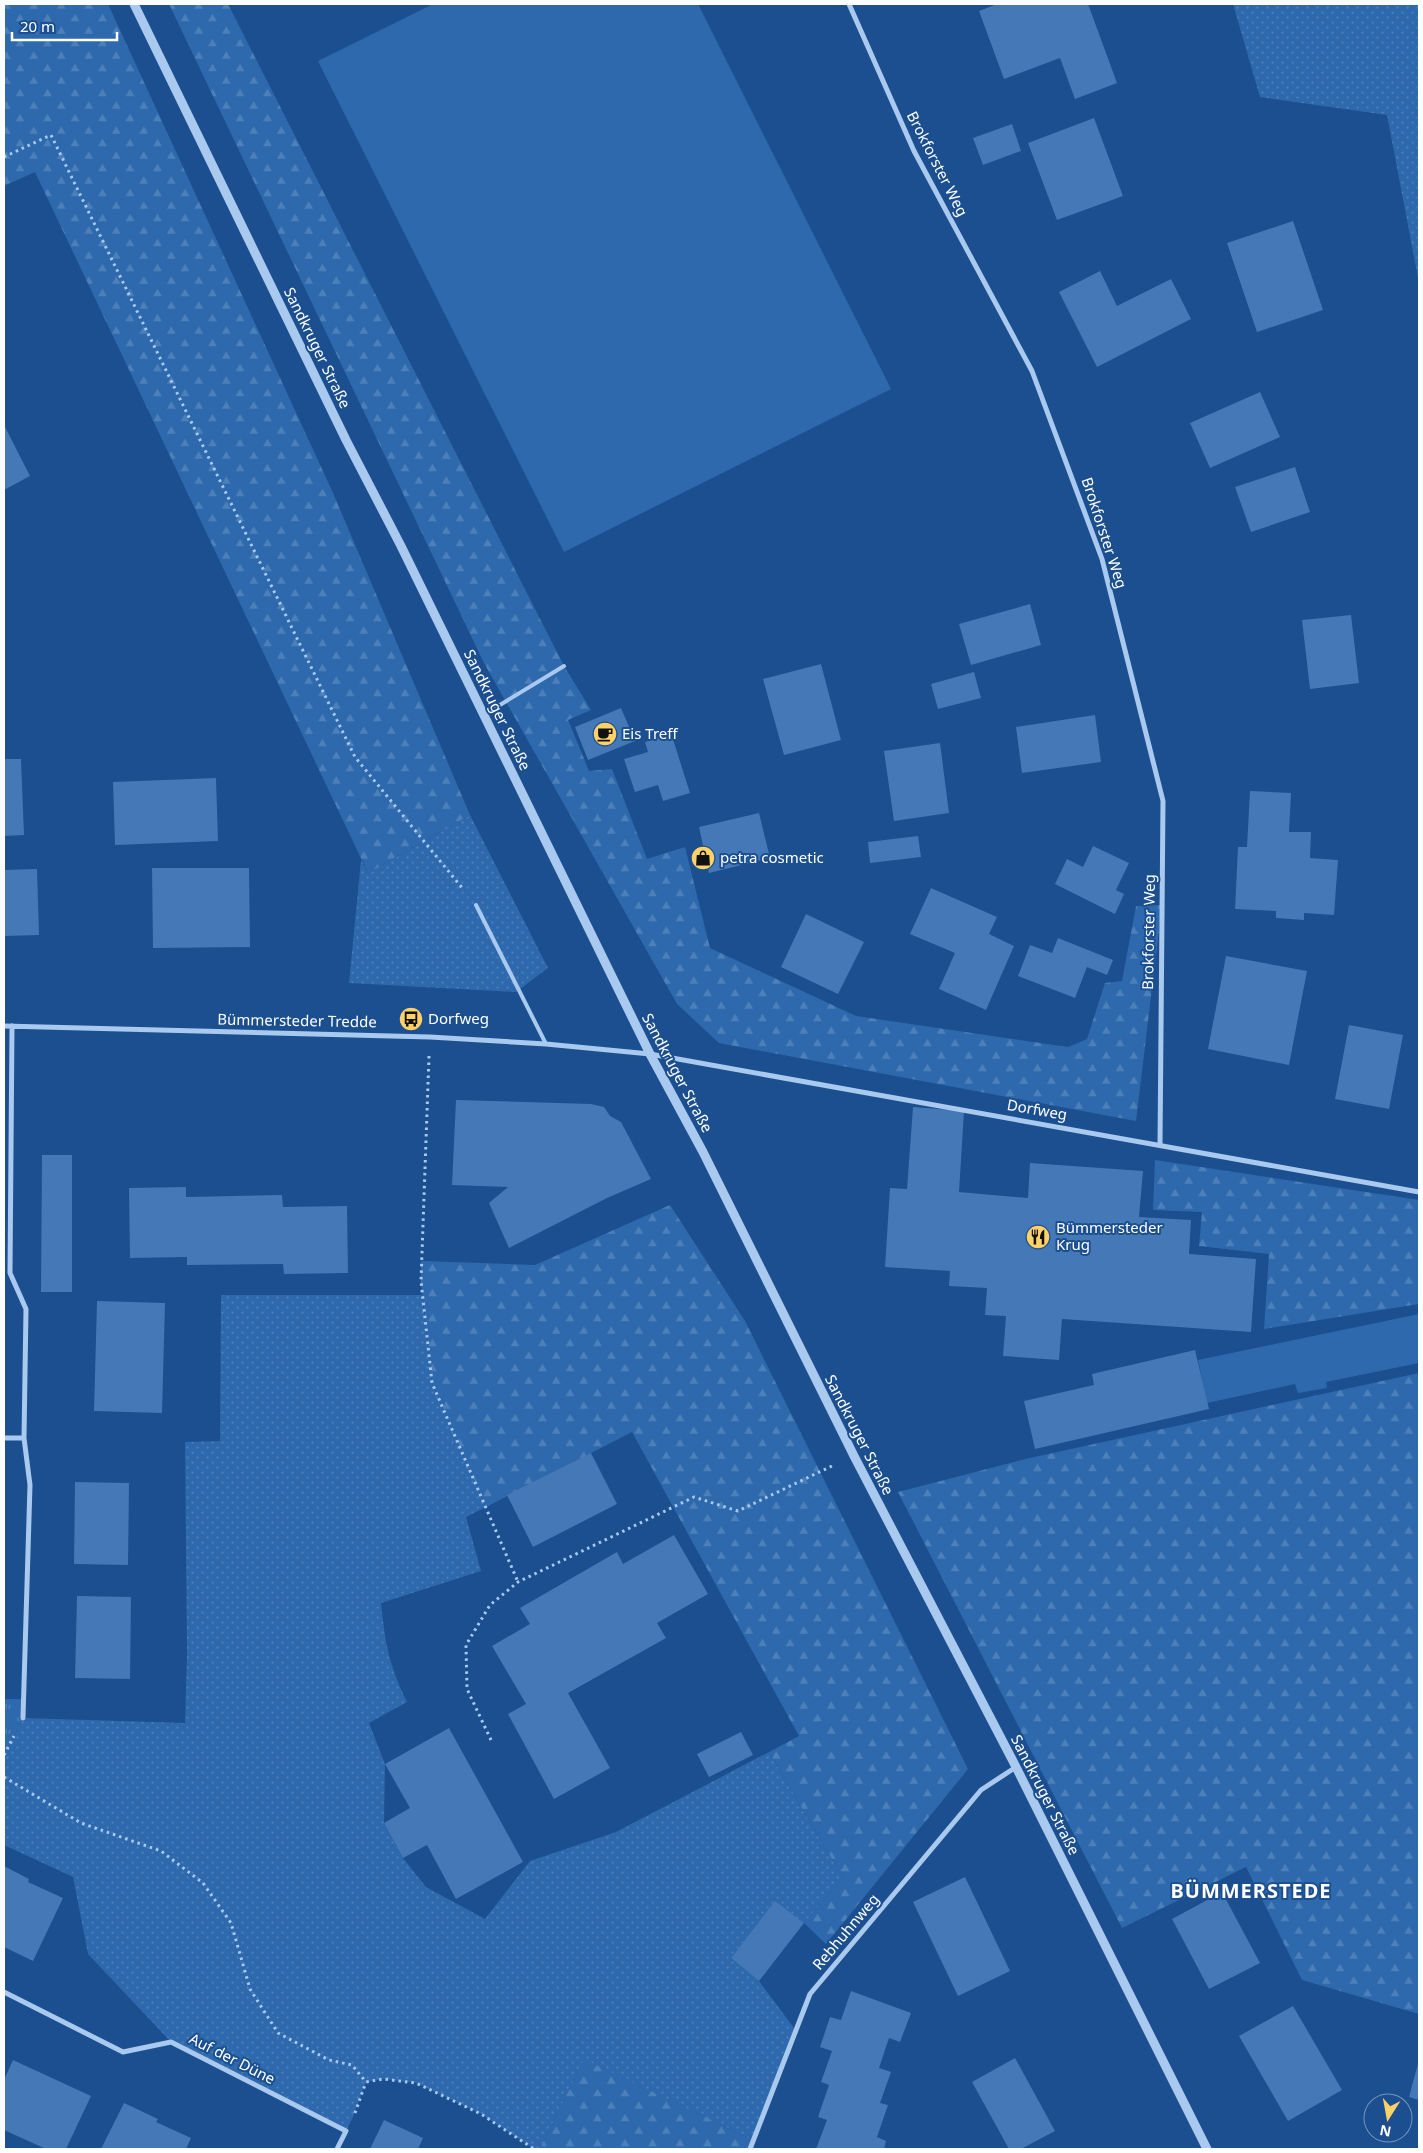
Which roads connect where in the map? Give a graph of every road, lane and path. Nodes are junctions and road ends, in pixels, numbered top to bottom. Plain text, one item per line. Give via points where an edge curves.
1 (134, 4) edge
2 (849, 4) edge
3 (4, 157) edge
4 (564, 666) dead end
5 (483, 716) junction
6 (476, 905) joint
7 (4, 1026) edge
8 (12, 1026) junction
9 (430, 1037) junction
10 (546, 1044) junction
11 (650, 1054) junction
12 (1160, 1145) junction
13 (1419, 1192) edge
14 (4, 1438) edge
15 (24, 1438) junction
16 (854, 1456) junction
17 (518, 1582) junction
18 (23, 1718) dead end
19 (491, 1740) dead end
20 (1016, 1767) junction
21 (4, 1777) edge
22 (4, 1992) edge
23 (366, 2082) junction
24 (346, 2132) junction
25 (337, 2149) edge
26 (534, 2149) edge
27 (750, 2149) edge
28 (1206, 2149) edge

1 - 5 street, Sandkruger Straße
2 - 12 street, Brokforster Weg via 914,151 1032,372 1102,559 1163,800
3 - 6 path via 51,135 355,757
4 - 5 lane
5 - 11 street, Sandkruger Straße
6 - 10 lane
7 - 8 street, Bümmersteder Tredde
8 - 9 street, Bümmersteder Tredde
8 - 15 street via 10,1273 26,1309
9 - 10 street, Bümmersteder Tredde
9 - 17 path via 421,1281 432,1383
10 - 11 street, Bümmersteder Tredde
11 - 12 street, Dorfweg
11 - 16 street, Sandkruger Straße via 704,1152
12 - 13 street, Dorfweg
14 - 15 street
15 - 18 street via 30,1485
16 - 17 path via 738,1511 694,1497
16 - 20 street, Sandkruger Straße
17 - 19 path via 490,1605 466,1645 467,1689
20 - 27 street, Rebhuhnweg via 980,1790 810,1994
20 - 28 street, Sandkruger Straße
21 - 23 path via 81,1823 161,1851 203,1883 230,1923 250,1989 278,2033 328,2060 352,2065
22 - 24 street, Auf der Düne via 123,2052 171,2042
23 - 24 path
23 - 26 path via 383,2079 416,2083 481,2114
24 - 25 street

